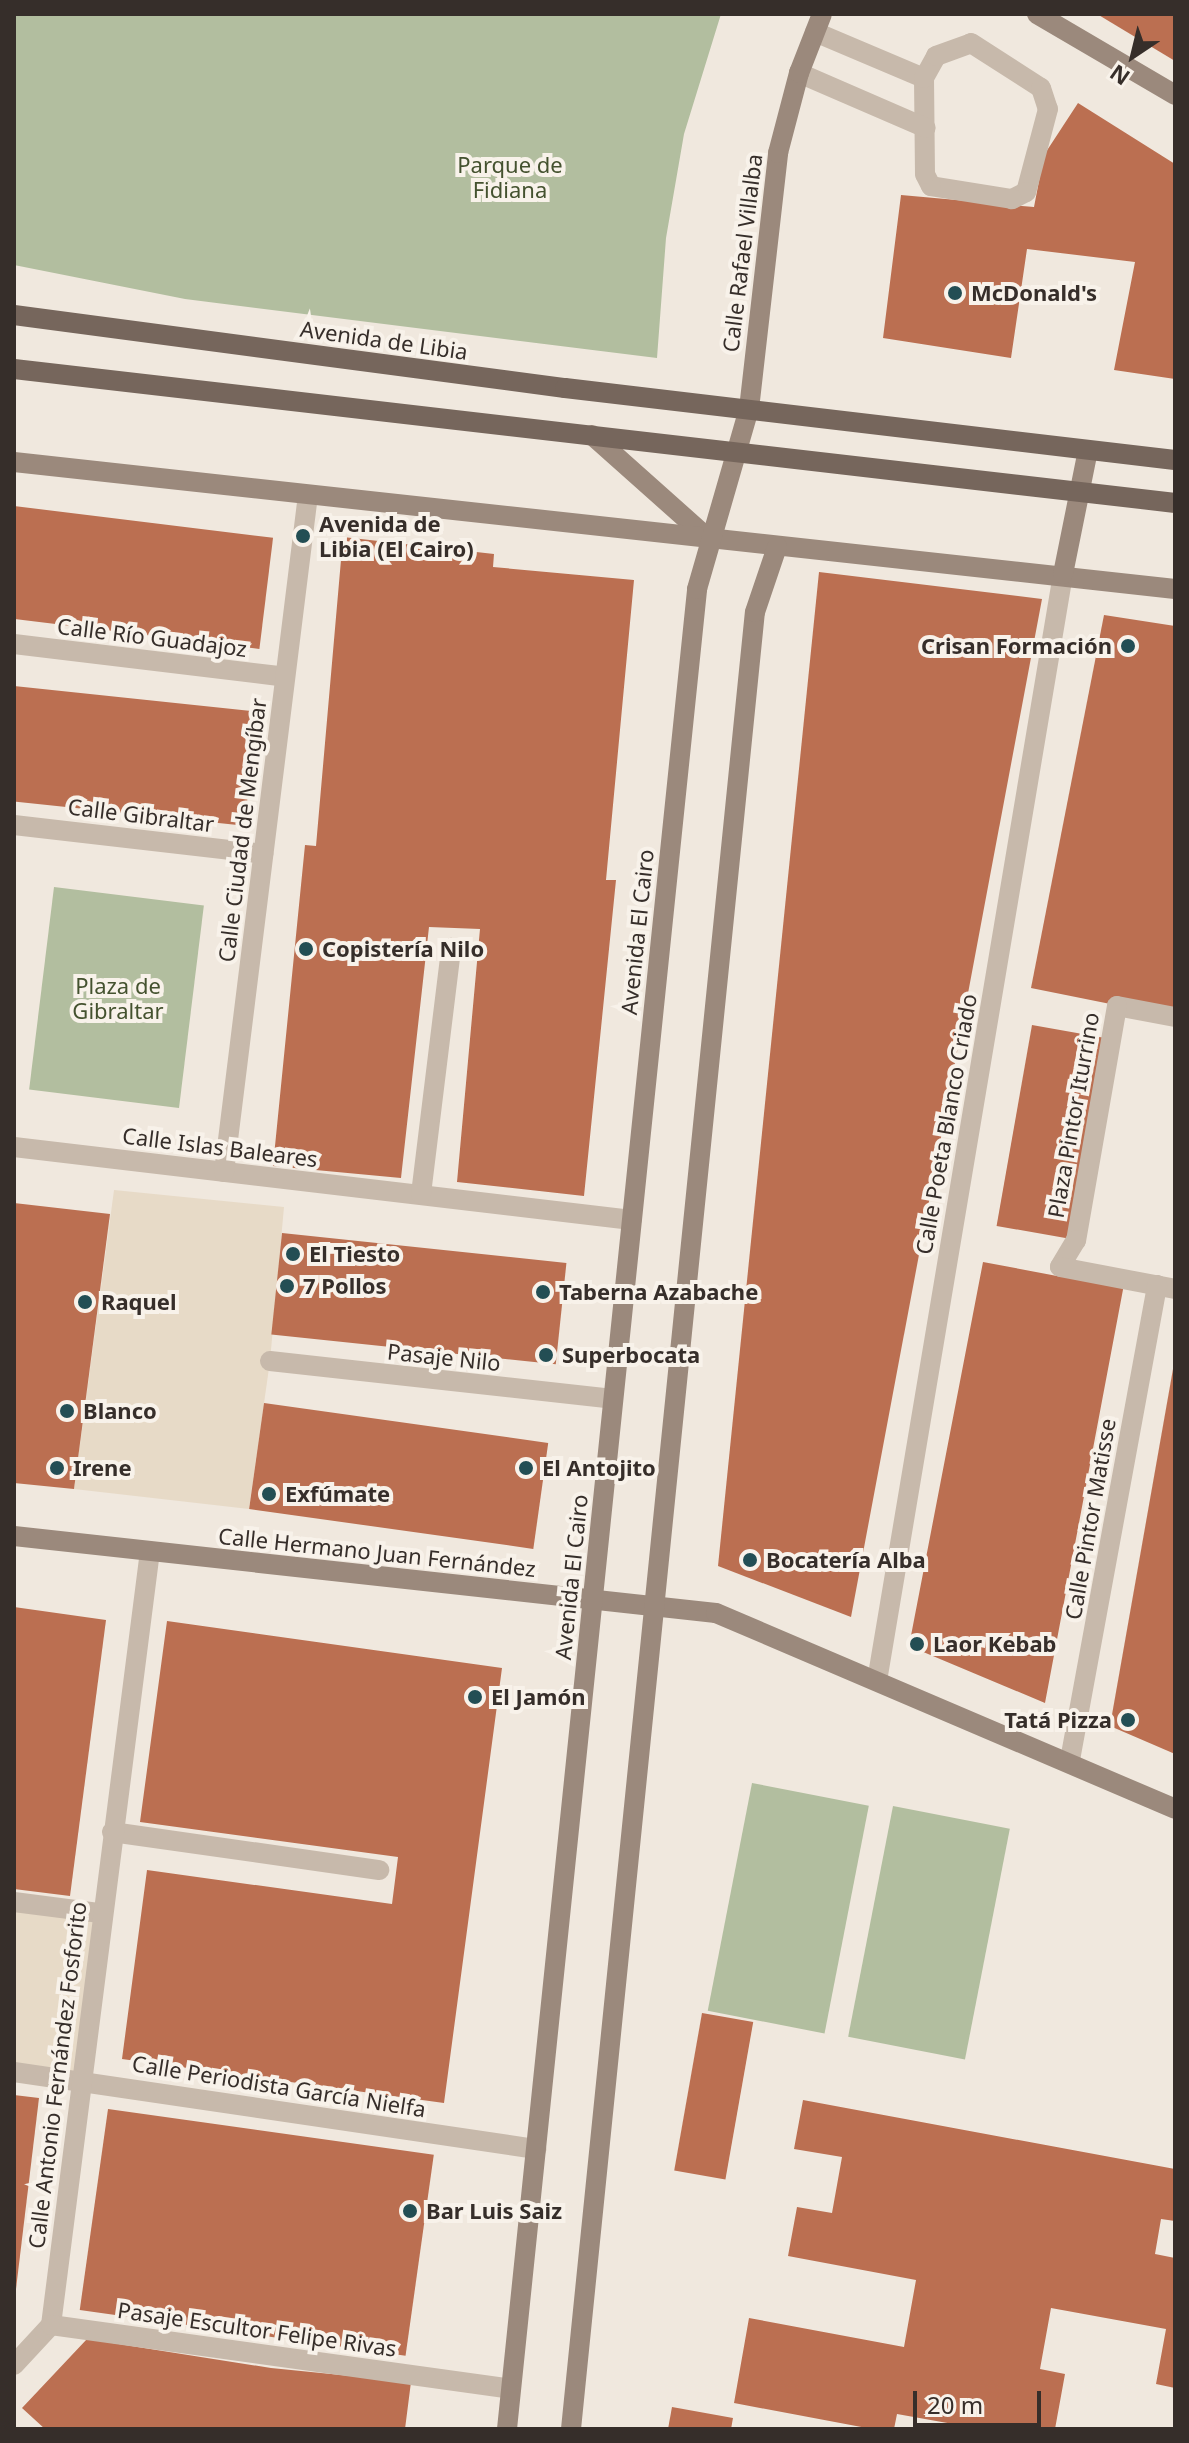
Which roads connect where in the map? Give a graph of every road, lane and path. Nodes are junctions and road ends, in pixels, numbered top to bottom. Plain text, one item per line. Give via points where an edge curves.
1 (1037, 14) edge
2 (818, 23) edge
3 (799, 73) junction
4 (924, 78) junction
5 (1175, 95) edge
6 (926, 128) junction
7 (14, 315) edge
8 (14, 369) edge
9 (749, 409) junction
10 (592, 435) junction
11 (736, 450) junction
12 (1088, 450) junction
13 (1175, 460) edge
14 (14, 462) edge
15 (1083, 492) junction
16 (308, 495) junction
17 (1175, 503) edge
18 (710, 540) junction
19 (777, 547) junction
20 (1063, 574) junction
21 (1175, 589) edge
22 (14, 644) edge
23 (285, 677) junction
24 (14, 825) edge
25 (263, 854) junction
26 (451, 948) dead end
27 (1175, 1017) edge
28 (14, 1147) edge
29 (224, 1172) junction
30 (421, 1194) junction
31 (632, 1220) junction
32 (1166, 1287) edge
33 (270, 1361) dead end
34 (613, 1399) junction
35 (14, 1536) edge
36 (150, 1551) junction
37 (592, 1600) junction
38 (654, 1606) junction
39 (877, 1681) junction
40 (1070, 1760) junction
41 (1175, 1809) edge
42 (112, 1832) junction
43 (379, 1870) dead end
44 (14, 1902) edge
45 (100, 1913) junction
46 (14, 2072) edge
47 (82, 2081) junction
48 (536, 2149) junction
49 (51, 2325) junction
50 (14, 2365) edge
51 (511, 2389) junction
52 (507, 2429) edge
53 (571, 2429) edge

1 - 5 main road
2 - 3 main road, Calle Rafael Villalba
2 - 4 street
3 - 6 street
3 - 9 main road, Calle Rafael Villalba via 765,230
4 - 6 street
4 - 6 street via 936,56 971,43 1041,88 1048,109 1026,192 1012,199 931,186 925,174
7 - 9 main road, Avenida de Libia
8 - 10 main road
9 - 11 main road
9 - 12 main road, Avenida de Libia
10 - 11 main road
10 - 18 main road
11 - 15 main road
11 - 18 main road
12 - 13 main road, Avenida de Libia
12 - 15 main road
14 - 16 main road
15 - 17 main road
15 - 20 main road
16 - 18 main road
16 - 23 street, Calle Ciudad de Mengíbar
18 - 19 main road
18 - 31 main road, Avenida El Cairo via 696,598
19 - 20 main road
19 - 38 main road via 755,612
20 - 21 main road
20 - 39 street, Calle Poeta Blanco Criado
22 - 23 street, Calle Río Guadajoz
23 - 25 street, Calle Ciudad de Mengíbar
24 - 25 street, Calle Gibraltar
25 - 29 street, Calle Ciudad de Mengíbar
26 - 30 street
27 - 32 street, Plaza Pintor Iturrino via 1117,1006 1076,1240 1060,1267
28 - 29 street, Calle Islas Baleares
29 - 30 street, Calle Islas Baleares
30 - 31 street, Calle Islas Baleares
31 - 34 main road, Avenida El Cairo
32 - 40 street, Calle Pintor Matisse
33 - 34 street, Pasaje Nilo
34 - 37 main road, Avenida El Cairo
35 - 36 main road, Calle Hermano Juan Fernández
36 - 37 main road, Calle Hermano Juan Fernández
36 - 42 street, Calle Antonio Fernández Fosforito
37 - 38 main road, Calle Hermano Juan Fernández
37 - 48 main road, Avenida El Cairo
38 - 39 main road, Calle Hermano Juan Fernández via 716,1613
38 - 53 main road
39 - 40 main road, Calle Hermano Juan Fernández
40 - 41 main road, Calle Hermano Juan Fernández
42 - 43 street
42 - 45 street, Calle Antonio Fernández Fosforito
44 - 45 street
45 - 47 street, Calle Antonio Fernández Fosforito
46 - 47 street, Calle Periodista García Nielfa
47 - 48 street, Calle Periodista García Nielfa
47 - 49 street, Calle Antonio Fernández Fosforito
48 - 51 main road, Avenida El Cairo
49 - 50 street
49 - 51 street, Pasaje Escultor Felipe Rivas
51 - 52 main road, Avenida El Cairo

